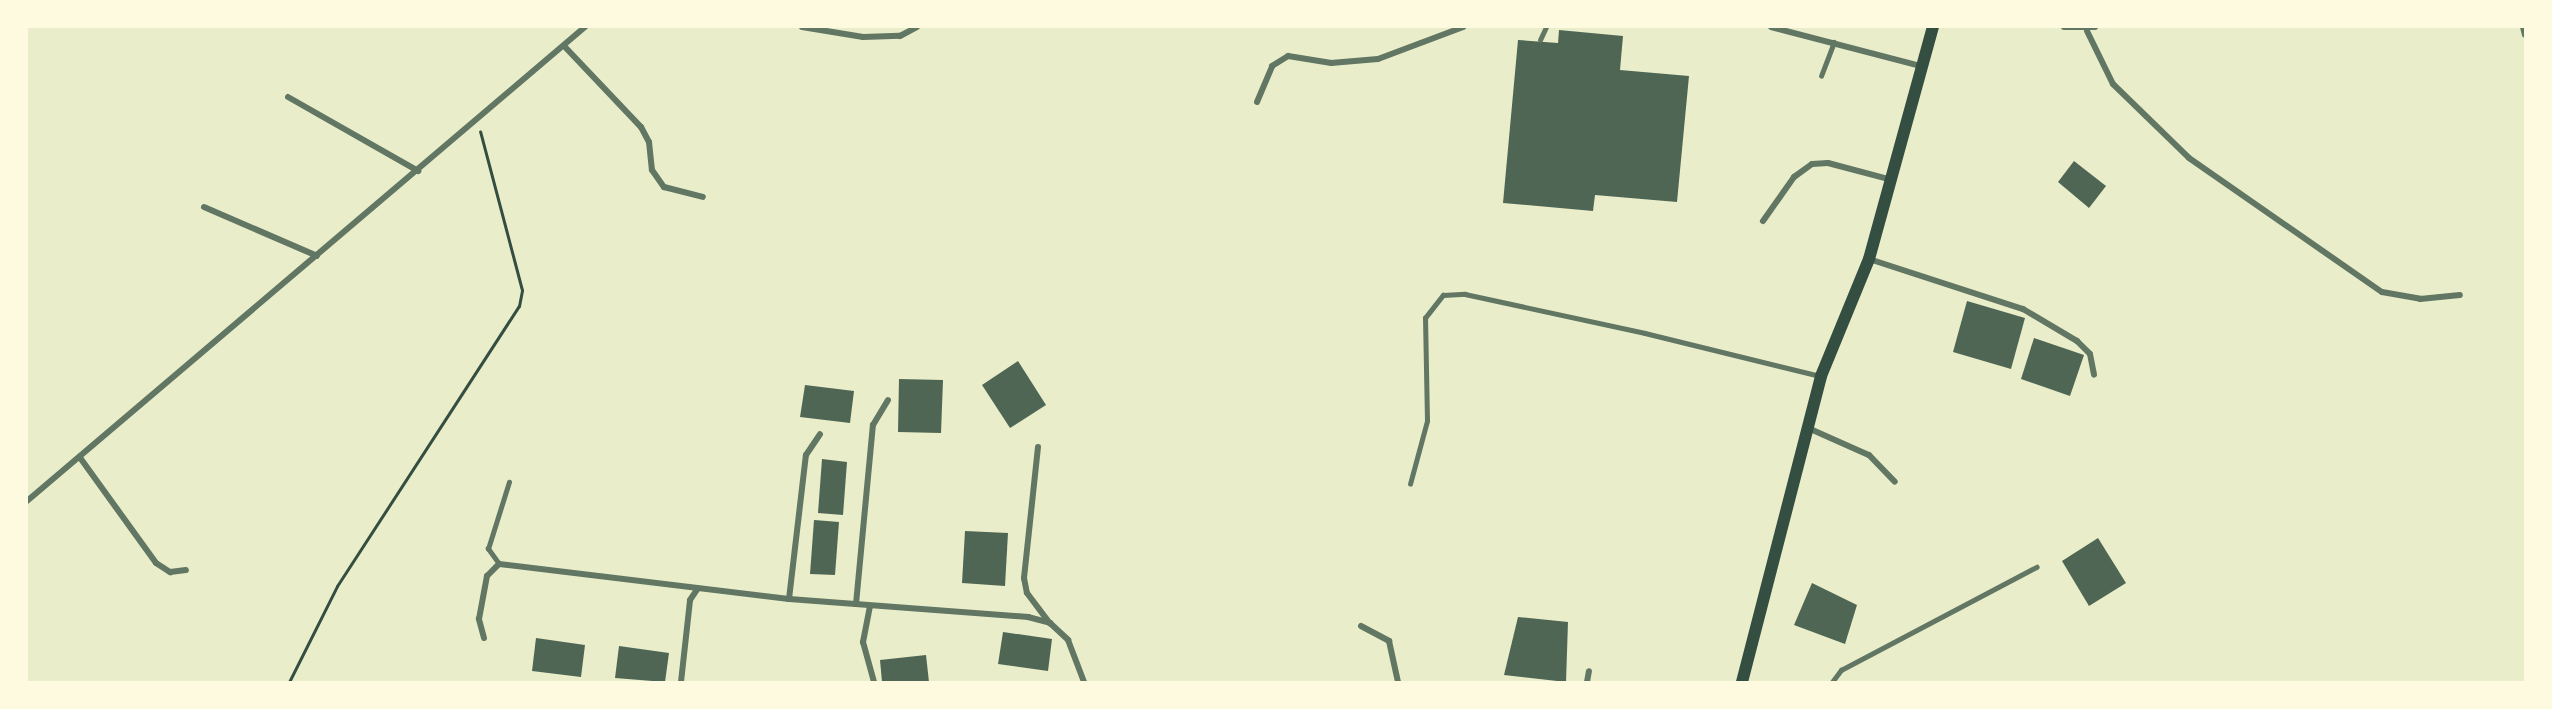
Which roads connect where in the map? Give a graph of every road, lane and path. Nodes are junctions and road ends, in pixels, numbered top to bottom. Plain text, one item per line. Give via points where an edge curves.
1 (585, 27) edge
2 (802, 27) edge
3 (917, 27) edge
4 (1546, 27) edge
5 (1771, 27) edge
6 (1933, 27) edge
7 (2064, 27) edge
8 (2095, 27) edge
9 (2523, 27) edge
10 (1461, 28) edge
11 (2087, 31) junction
12 (2525, 35) edge
13 (1540, 40) dead end
14 (1834, 42) junction
15 (566, 48) junction
16 (1921, 66) junction
17 (1821, 76) dead end
18 (288, 97) dead end
19 (1257, 102) dead end
20 (478, 123) junction
21 (418, 171) junction
22 (1888, 179) junction
23 (703, 197) dead end
24 (204, 207) dead end
25 (1763, 220) dead end
26 (317, 256) junction
27 (1869, 259) junction
28 (2460, 295) dead end
29 (2094, 375) dead end
30 (1821, 376) junction
31 (888, 400) dead end
32 (1809, 428) junction
33 (820, 434) dead end
34 (1038, 447) dead end
35 (81, 459) junction
36 (509, 482) dead end
37 (1895, 483) dead end
38 (1410, 484) dead end
39 (27, 501) edge
40 (499, 564) junction
41 (2036, 567) dead end
42 (186, 570) dead end
43 (698, 588) junction
44 (789, 599) junction
45 (856, 604) junction
46 (870, 606) junction
47 (1050, 623) junction
48 (1361, 626) dead end
49 (484, 638) dead end
50 (1589, 671) dead end
51 (289, 682) edge
52 (681, 682) edge
53 (874, 682) edge
54 (1084, 682) edge
55 (1398, 682) edge
56 (1587, 682) edge
57 (1742, 682) edge
58 (1832, 682) edge

1 - 15 street
2 - 3 street via 863,38 900,36
4 - 13 lane
5 - 14 street
6 - 16 main road
7 - 11 street
8 - 11 street
9 - 12 street
10 - 19 street via 1378,59 1330,63 1288,57 1272,66
11 - 28 street via 2113,84 2189,158 2382,292 2420,299
14 - 16 street
14 - 17 lane
15 - 20 street
15 - 23 street via 640,128 649,142 652,170 664,187
16 - 22 main road
18 - 21 street
20 - 21 street
20 - 51 path via 522,290 519,306 337,586
21 - 26 street
22 - 25 street via 1828,163 1812,165 1789,183
22 - 27 main road
24 - 26 street
26 - 35 street
27 - 29 street via 2023,309 2077,341 2090,354
27 - 30 main road
30 - 32 main road
30 - 38 lane via 1634,330 1465,294 1443,295 1425,318 1427,421
31 - 45 street via 873,425
32 - 37 street via 1869,454
32 - 57 main road
33 - 44 street via 806,455
34 - 47 street via 1024,578 1032,602
35 - 39 street
35 - 42 street via 156,563 170,572
36 - 40 lane via 488,549
40 - 43 street
40 - 49 street via 487,576 479,619
41 - 58 lane via 1841,670
43 - 44 street
43 - 52 street via 690,600
44 - 45 street
45 - 46 street
46 - 47 street via 998,613
46 - 53 street via 863,642
47 - 54 street via 1068,640
48 - 55 street via 1389,641
50 - 56 street

